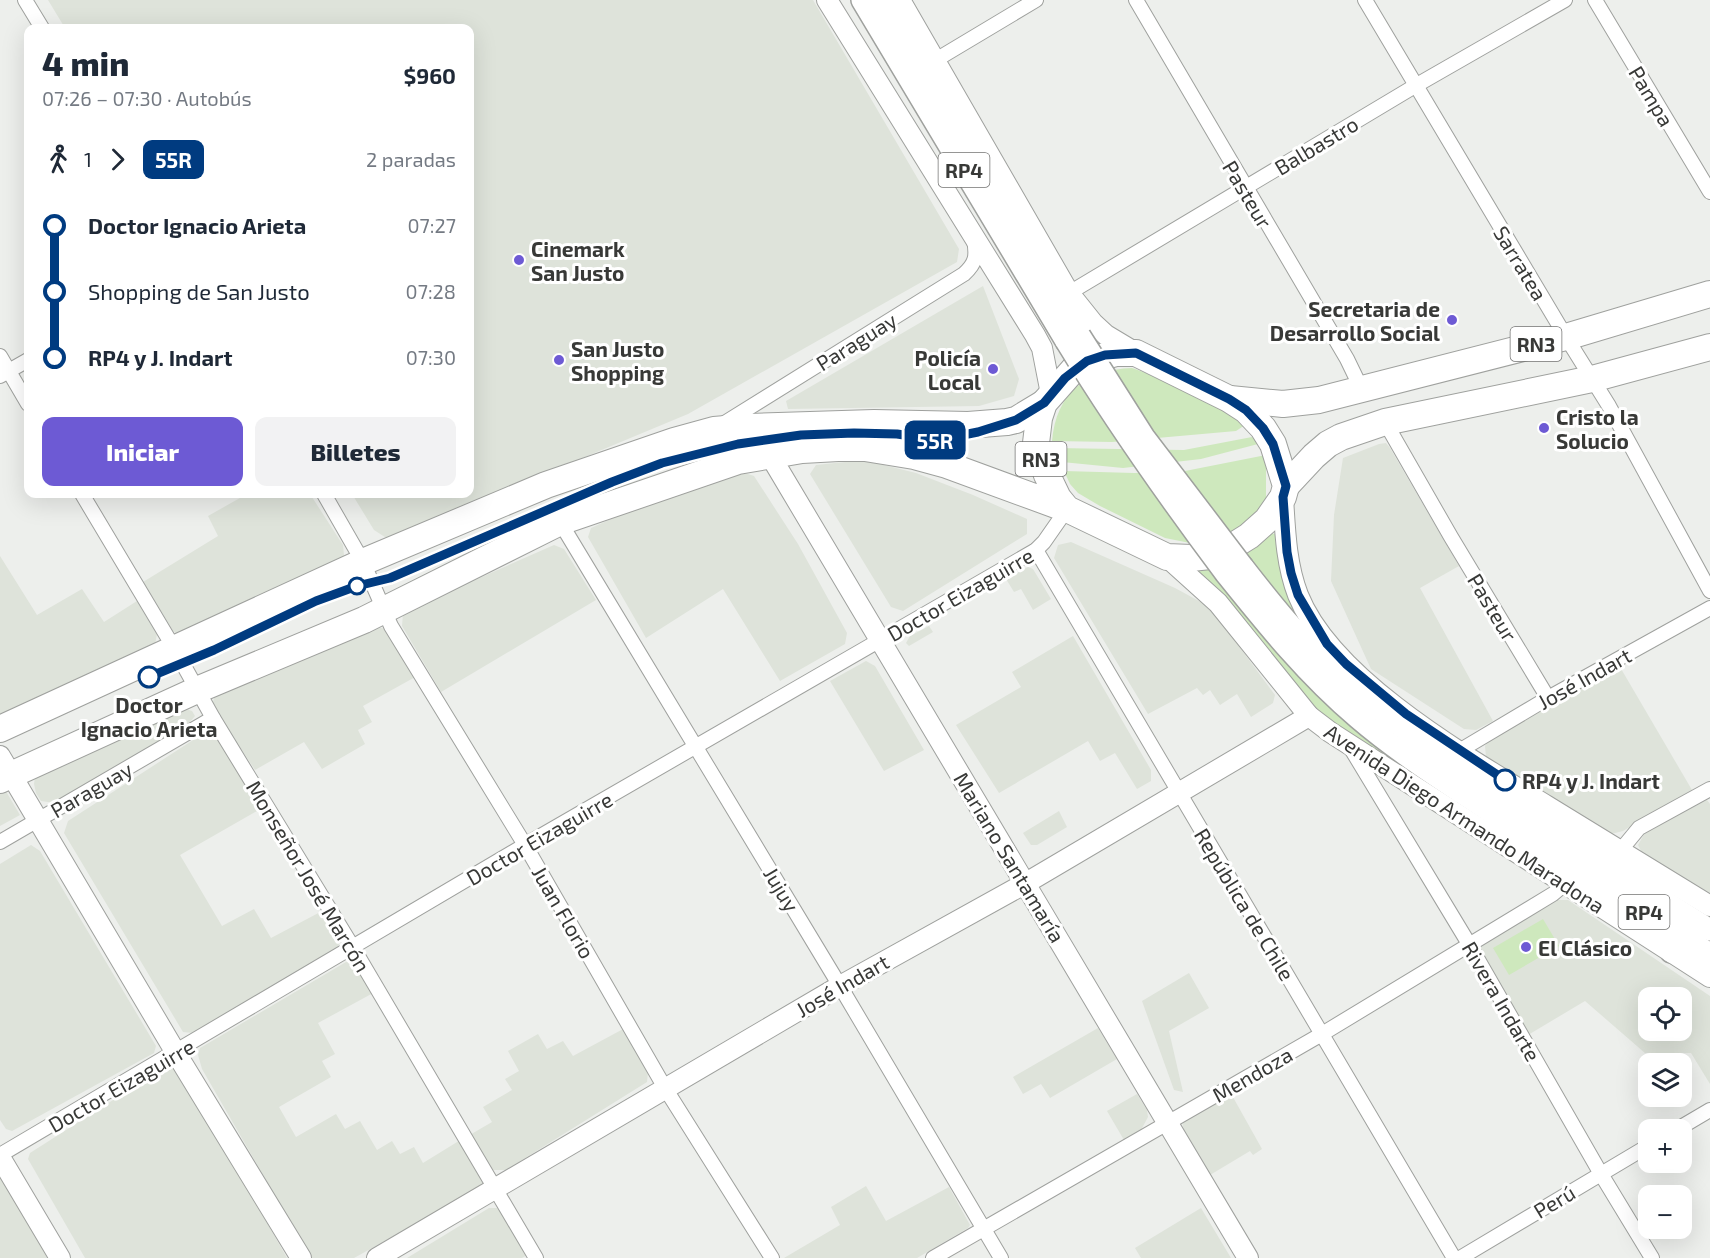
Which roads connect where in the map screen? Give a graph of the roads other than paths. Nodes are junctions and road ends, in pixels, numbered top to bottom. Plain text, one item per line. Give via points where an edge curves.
1 (24, 0) edge
2 (827, 0) edge
3 (862, 0) edge
4 (882, 0) edge
5 (900, 0) edge
6 (1036, 0) edge
7 (1136, 0) edge
8 (1365, 0) edge
9 (1565, 0) edge
10 (1595, 0) edge
11 (39, 24) edge
12 (934, 61) junction
13 (1415, 86) junction
14 (1244, 188) junction
15 (1710, 192) edge
16 (974, 238) junction
17 (1069, 293) junction
18 (1710, 294) edge
19 (1566, 337) junction
20 (1073, 338) junction
21 (1710, 347) edge
22 (1136, 353) junction
23 (0, 356) edge
24 (24, 362) edge
25 (4, 373) edge
26 (1592, 379) junction
27 (1361, 388) junction
28 (24, 399) edge
29 (1048, 399) junction
30 (1229, 399) junction
31 (1385, 422) junction
32 (750, 427) junction
33 (714, 430) junction
34 (771, 457) junction
35 (1284, 491) junction
36 (84, 498) edge
37 (326, 498) edge
38 (1067, 509) junction
39 (560, 522) junction
40 (1036, 550) junction
41 (1167, 556) junction
42 (363, 562) junction
43 (1235, 571) junction
44 (1710, 591) edge
45 (1710, 608) edge
46 (384, 610) junction
47 (880, 640) junction
48 (174, 648) junction
49 (197, 690) junction
50 (1548, 698) junction
51 (1309, 716) junction
52 (213, 718) junction
53 (0, 729) edge
54 (1349, 745) junction
55 (696, 748) junction
56 (1459, 751) junction
57 (4, 771) edge
58 (1710, 789) edge
59 (1178, 791) junction
60 (37, 820) junction
61 (0, 842) edge
62 (525, 845) junction
63 (1620, 851) junction
64 (1026, 883) junction
65 (1566, 883) junction
66 (1710, 906) edge
67 (1710, 930) edge
68 (1469, 944) junction
69 (352, 946) junction
70 (1671, 952) junction
71 (1710, 954) edge
72 (1710, 962) edge
73 (1710, 977) edge
74 (840, 986) junction
75 (1322, 1034) junction
76 (176, 1053) junction
77 (665, 1088) junction
78 (1710, 1110) edge
79 (1692, 1121) edge
80 (1168, 1122) junction
81 (1638, 1152) edge
82 (0, 1156) edge
83 (1601, 1173) junction
84 (495, 1190) junction
85 (984, 1229) junction
86 (60, 1258) edge
87 (301, 1258) edge
88 (377, 1258) edge
89 (536, 1258) edge
90 (772, 1258) edge
91 (933, 1258) edge
92 (1001, 1258) edge
93 (1248, 1258) edge
94 (1454, 1258) edge
95 (1460, 1258) edge
96 (1652, 1258) edge

1 - 11 street
2 - 16 street
3 - 20 main road, Avenida Diego Armando Maradona / RP4
4 - 20 main road, Avenida Diego Armando Maradona / RP4
5 - 12 street
6 - 12 street
7 - 14 street, Pasteur
8 - 13 street, Sarratea
9 - 13 street, Balbastro
10 - 15 street, Pampa
12 - 17 street
13 - 14 street, Balbastro
13 - 19 street, Sarratea
14 - 17 street, Balbastro
14 - 27 street, Pasteur
16 - 29 street via 1042,348
16 - 33 street, Paraguay via 976,260 964,274
17 - 22 street via 1106,335
18 - 19 highway, RN3
19 - 26 street, Sarratea
19 - 27 highway, RN3
20 - 43 main road, Avenida Diego Armando Maradona / RP4, bridge
21 - 26 highway, RN3
22 - 29 highway, RN3 via 1105,355 1087,361 1074,369
22 - 30 highway, RN3
23 - 25 street
24 - 25 street
25 - 28 street
26 - 31 highway, RN3
26 - 44 street, Sarratea
27 - 30 highway, RN3 via 1319,400 1283,404
29 - 32 highway via 1016,420 977,424
29 - 38 highway, RN3 via 1039,418 1036,443 1047,475
30 - 35 highway, RN3 via 1246,410 1273,444
31 - 35 highway, RN3 via 1328,444
31 - 50 street, Pasteur
32 - 33 highway
32 - 34 street, Mariano Santamaría
33 - 42 highway via 546,485
34 - 38 highway via 802,450 885,450 946,465
34 - 39 highway via 713,468
34 - 47 street, Mariano Santamaría
35 - 41 highway, RN3 via 1267,520 1233,546 1210,556
35 - 56 street via 1291,573 1303,605 1327,644 1406,714
36 - 48 street, Monseñor José Marcón
37 - 42 street, Juan Florio
38 - 40 street, Doctor Eizaguirre
38 - 41 highway, RN3
39 - 46 highway
39 - 55 street, Jujuy
40 - 47 street, Doctor Eizaguirre
40 - 59 street, República de Chile
41 - 51 street, Avenida Diego Armando Maradona via 1218,603
42 - 46 street, Juan Florio
42 - 48 highway
43 - 67 main road, Avenida Diego Armando Maradona / RP4 via 1332,669 1408,734
43 - 71 main road, Avenida Diego Armando Maradona / RP4 via 1262,619 1357,717 1396,748
45 - 50 street, José Indart
46 - 49 highway
46 - 62 street, Juan Florio
47 - 55 street, Doctor Eizaguirre
47 - 64 street, Mariano Santamaría
48 - 49 street, Monseñor José Marcón
48 - 53 highway
49 - 52 street, Monseñor José Marcón
49 - 57 highway
50 - 56 street, José Indart
51 - 54 street, Avenida Diego Armando Maradona
51 - 59 street, José Indart
52 - 60 street, Paraguay
52 - 69 street, Monseñor José Marcón
54 - 65 street, Avenida Diego Armando Maradona
54 - 68 street, Rivera Indarte
55 - 62 street, Doctor Eizaguirre
55 - 74 street, Jujuy
56 - 63 street
57 - 60 street
58 - 63 street via 1639,828
59 - 64 street, José Indart
59 - 75 street, República de Chile
60 - 61 street, Paraguay
60 - 76 street
62 - 69 street, Doctor Eizaguirre
62 - 77 street, Juan Florio
63 - 66 street
64 - 74 street, José Indart
64 - 80 street, Mariano Santamaría
65 - 68 street, Mendoza
65 - 70 street, Avenida Diego Armando Maradona
68 - 75 street, Mendoza
68 - 83 street, Rivera Indarte
69 - 76 street, Doctor Eizaguirre
69 - 84 street, Monseñor José Marcón
70 - 72 main road
70 - 73 street, Avenida Diego Armando Maradona
74 - 77 street, José Indart
74 - 85 street, Jujuy
75 - 80 street, Mendoza
75 - 94 street, República de Chile
76 - 82 street, Doctor Eizaguirre
76 - 87 street
77 - 84 street, José Indart
77 - 90 street, Juan Florio
78 - 79 street
80 - 85 street, Mendoza
80 - 93 street, Mariano Santamaría
81 - 83 street, Perú
82 - 86 street
83 - 95 street, Perú
83 - 96 street, Rivera Indarte
84 - 88 street, José Indart
84 - 89 street, Monseñor José Marcón
85 - 91 street, Mendoza
85 - 92 street, Jujuy

